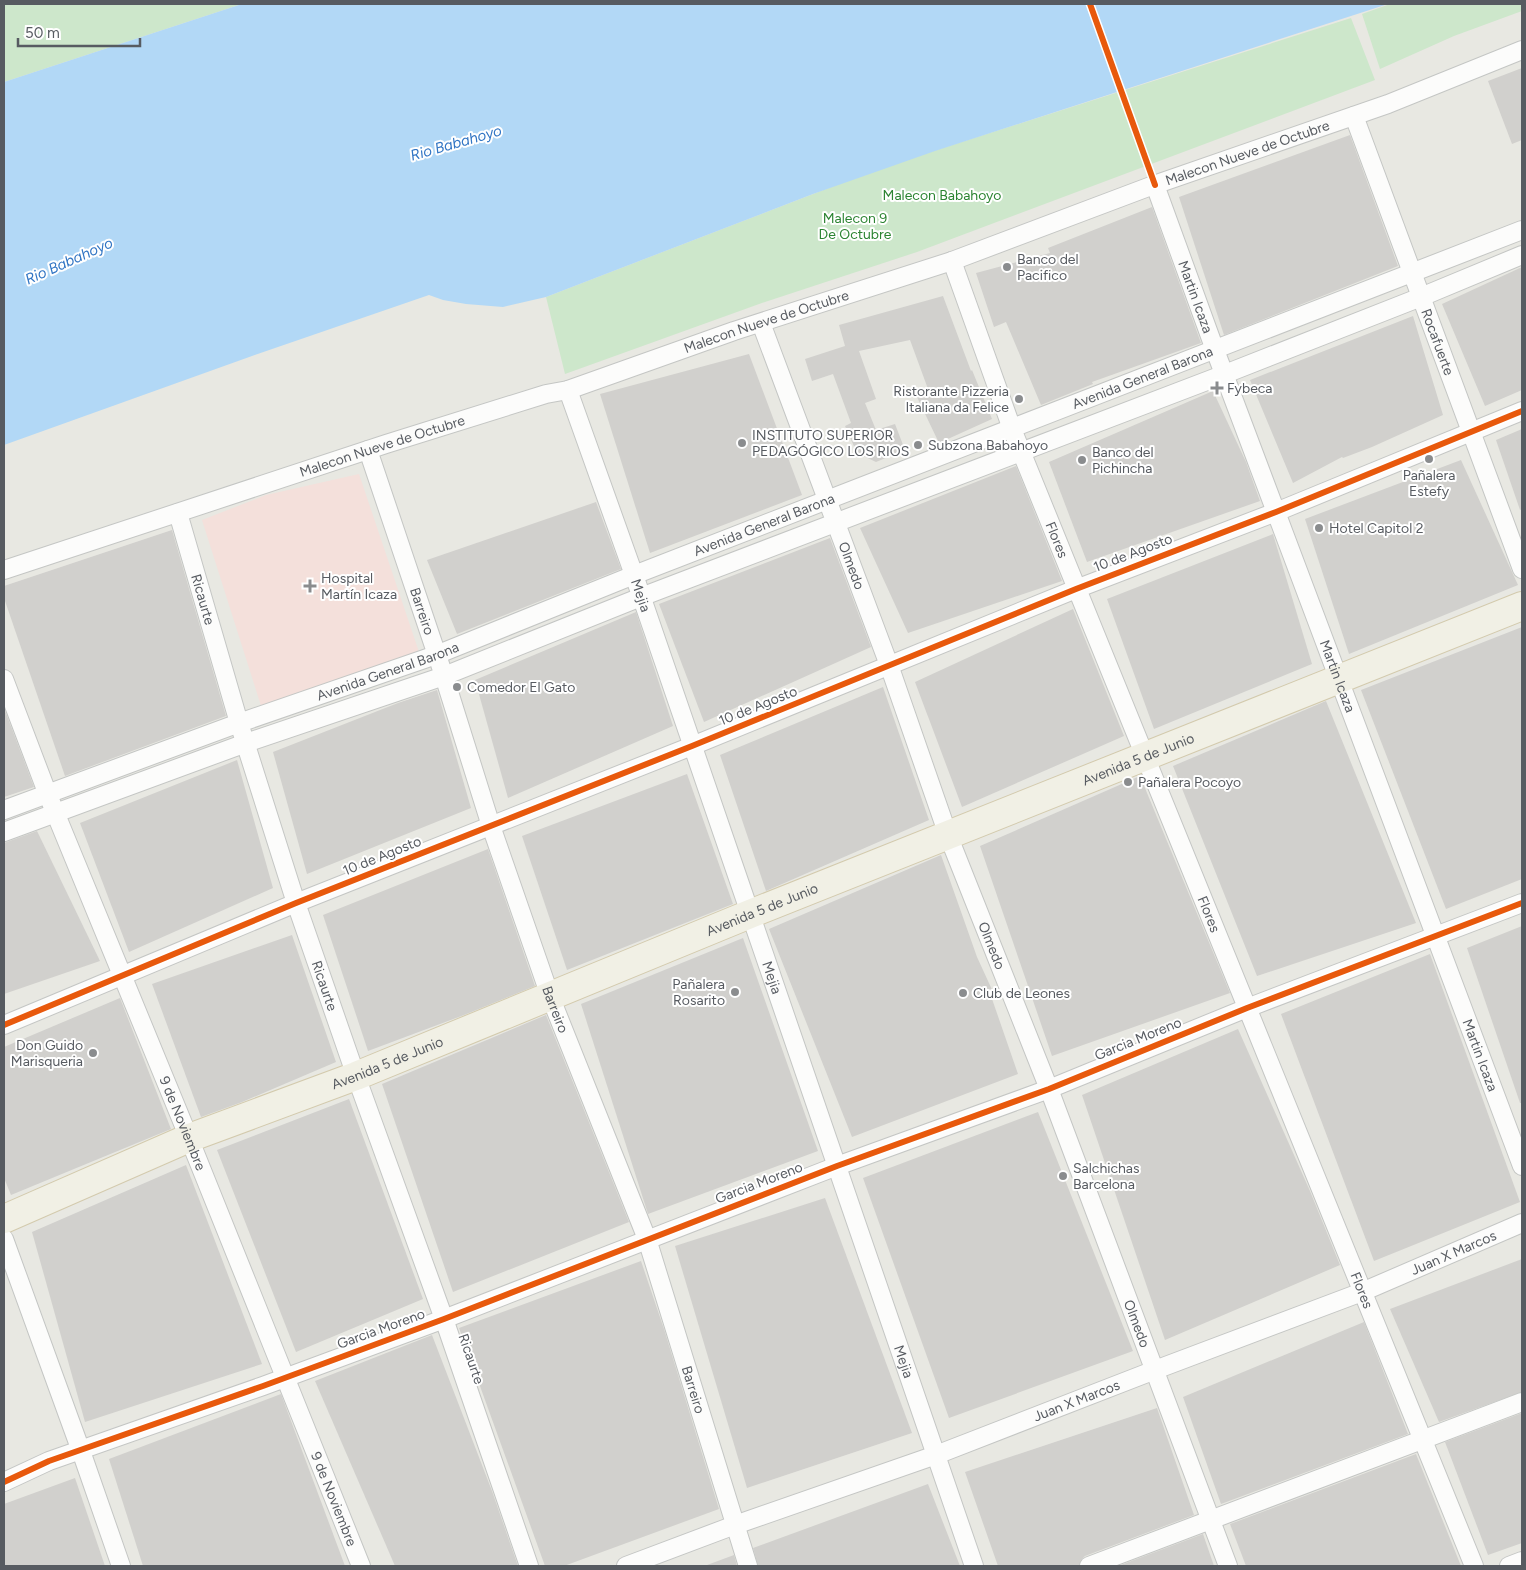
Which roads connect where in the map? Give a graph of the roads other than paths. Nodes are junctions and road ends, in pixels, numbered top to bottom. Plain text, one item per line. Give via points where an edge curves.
1 (1522, 50) edge
2 (1354, 116) junction
3 (1155, 185) junction
4 (1522, 230) edge
5 (1522, 255) edge
6 (952, 261) junction
7 (1412, 273) junction
8 (1421, 297) junction
9 (761, 323) junction
10 (1215, 350) junction
11 (1225, 374) junction
12 (568, 390) junction
13 (1522, 412) edge
14 (1012, 429) junction
15 (1472, 432) junction
16 (368, 450) junction
17 (1021, 453) junction
18 (827, 500) junction
19 (1276, 512) junction
20 (178, 513) junction
21 (836, 523) junction
22 (1522, 569) edge
23 (4, 570) edge
24 (634, 575) junction
25 (1076, 588) junction
26 (641, 597) junction
27 (1522, 606) edge
28 (436, 655) junction
29 (889, 665) junction
30 (444, 676) junction
31 (4, 679) edge
32 (1339, 679) junction
33 (239, 723) junction
34 (246, 743) junction
35 (692, 746) junction
36 (1144, 756) junction
37 (48, 795) junction
38 (4, 810) edge
39 (56, 813) junction
40 (491, 826) junction
41 (4, 832) edge
42 (948, 835) junction
43 (296, 903) junction
44 (1522, 903) edge
45 (750, 914) junction
46 (1436, 936) junction
47 (122, 974) junction
48 (550, 996) junction
49 (1247, 1008) junction
50 (4, 1025) edge
51 (356, 1076) junction
52 (1049, 1089) junction
53 (189, 1138) junction
54 (837, 1166) junction
55 (1522, 1166) edge
56 (4, 1219) edge
57 (1522, 1223) edge
58 (4, 1239) edge
59 (647, 1239) junction
60 (1362, 1292) junction
61 (444, 1318) junction
62 (1154, 1370) junction
63 (285, 1378) junction
64 (1522, 1402) edge
65 (1422, 1439) junction
66 (81, 1451) junction
67 (936, 1455) junction
68 (4, 1482) edge
69 (1211, 1520) junction
70 (735, 1525) junction
71 (1522, 1561) edge
72 (121, 1566) edge
73 (361, 1566) edge
74 (529, 1566) edge
75 (626, 1566) edge
76 (748, 1566) edge
77 (974, 1566) edge
78 (1089, 1566) edge
79 (1228, 1566) edge
80 (1474, 1566) edge
81 (1509, 1566) edge

1 - 2 street, Malecon Nueve de Octubre
2 - 3 street, Malecon Nueve de Octubre
2 - 7 street, Rocafuerte
3 - 6 street, Malecon Nueve de Octubre
3 - 10 street, Martin Icaza
4 - 7 street, Avenida General Barona
5 - 8 street, Avenida General Barona
6 - 9 street, Malecon Nueve de Octubre
6 - 14 street, Flores
7 - 8 street, Rocafuerte
7 - 10 street, Avenida General Barona
8 - 11 street, Avenida General Barona
8 - 15 street, Rocafuerte
9 - 12 street, Malecon Nueve de Octubre
9 - 18 street, Olmedo
10 - 11 street, Martin Icaza
10 - 14 street, Avenida General Barona
11 - 17 street, Avenida General Barona
11 - 19 street, Martin Icaza
12 - 16 street, Malecon Nueve de Octubre
12 - 24 street, Mejia
13 - 15 street, 10 de Agosto
14 - 17 street, Flores
14 - 18 street, Avenida General Barona
15 - 19 street, 10 de Agosto
15 - 22 street, Rocafuerte
16 - 20 street, Malecon Nueve de Octubre
16 - 28 street, Barreiro
17 - 21 street, Avenida General Barona
17 - 25 street, Flores
18 - 21 street, Olmedo
18 - 24 street, Avenida General Barona
19 - 25 street, 10 de Agosto
19 - 32 street, Martin Icaza
20 - 23 street, Malecon Nueve de Octubre
20 - 33 street, Ricaurte
21 - 26 street, Avenida General Barona
21 - 29 street, Olmedo
24 - 26 street, Mejia
24 - 28 street, Avenida General Barona
25 - 29 street, 10 de Agosto
25 - 36 street, Flores
26 - 30 street, Avenida General Barona
26 - 35 street, Mejia
27 - 32 main road, Avenida 5 de Junio
28 - 30 street, Barreiro
28 - 33 street, Avenida General Barona
29 - 35 street, 10 de Agosto
29 - 42 street, Olmedo
30 - 34 street, Avenida General Barona
30 - 40 street, Barreiro
31 - 37 street, 9 de Noviembre
32 - 36 main road, Avenida 5 de Junio
32 - 46 street, Martin Icaza
33 - 34 street, Ricaurte
33 - 37 street, Avenida General Barona
34 - 39 street, Avenida General Barona
34 - 43 street, Ricaurte
35 - 40 street, 10 de Agosto
35 - 45 street, Mejia
36 - 42 main road, Avenida 5 de Junio
36 - 49 street, Flores
37 - 38 street, Avenida General Barona
37 - 39 street, 9 de Noviembre
39 - 41 street, Avenida General Barona
39 - 47 street, 9 de Noviembre
40 - 43 street, 10 de Agosto
40 - 48 street, Barreiro
42 - 45 main road, Avenida 5 de Junio
42 - 52 street, Olmedo
43 - 47 street, 10 de Agosto
43 - 51 street, Ricaurte
44 - 46 street, Garcia Moreno
45 - 48 main road, Avenida 5 de Junio
45 - 54 street, Mejia
46 - 49 street, Garcia Moreno
46 - 55 street, Martin Icaza
47 - 50 street, 10 de Agosto
47 - 53 street, 9 de Noviembre
48 - 51 main road, Avenida 5 de Junio
48 - 59 street, Barreiro
49 - 52 street, Garcia Moreno
49 - 60 street, Flores
51 - 53 main road, Avenida 5 de Junio
51 - 61 street, Ricaurte
52 - 54 street, Garcia Moreno
52 - 62 street, Olmedo
53 - 56 main road, Avenida 5 de Junio
53 - 63 street, 9 de Noviembre
54 - 59 street, Garcia Moreno
54 - 67 street, Mejia
57 - 60 street, Juan X Marcos
58 - 66 street
59 - 61 street, Garcia Moreno
59 - 70 street, Barreiro
60 - 62 street, Juan X Marcos
60 - 65 street, Flores
61 - 63 street, Garcia Moreno
61 - 74 street, Ricaurte
62 - 67 street, Juan X Marcos
62 - 69 street, Olmedo
63 - 66 street, Garcia Moreno
63 - 73 street, 9 de Noviembre
64 - 65 street
65 - 69 street
65 - 80 street, Flores
66 - 68 street, Garcia Moreno
66 - 72 street
67 - 70 street, Juan X Marcos
67 - 77 street, Mejia
69 - 78 street
69 - 79 street, Olmedo
70 - 75 street, Juan X Marcos
70 - 76 street, Barreiro
71 - 81 street

